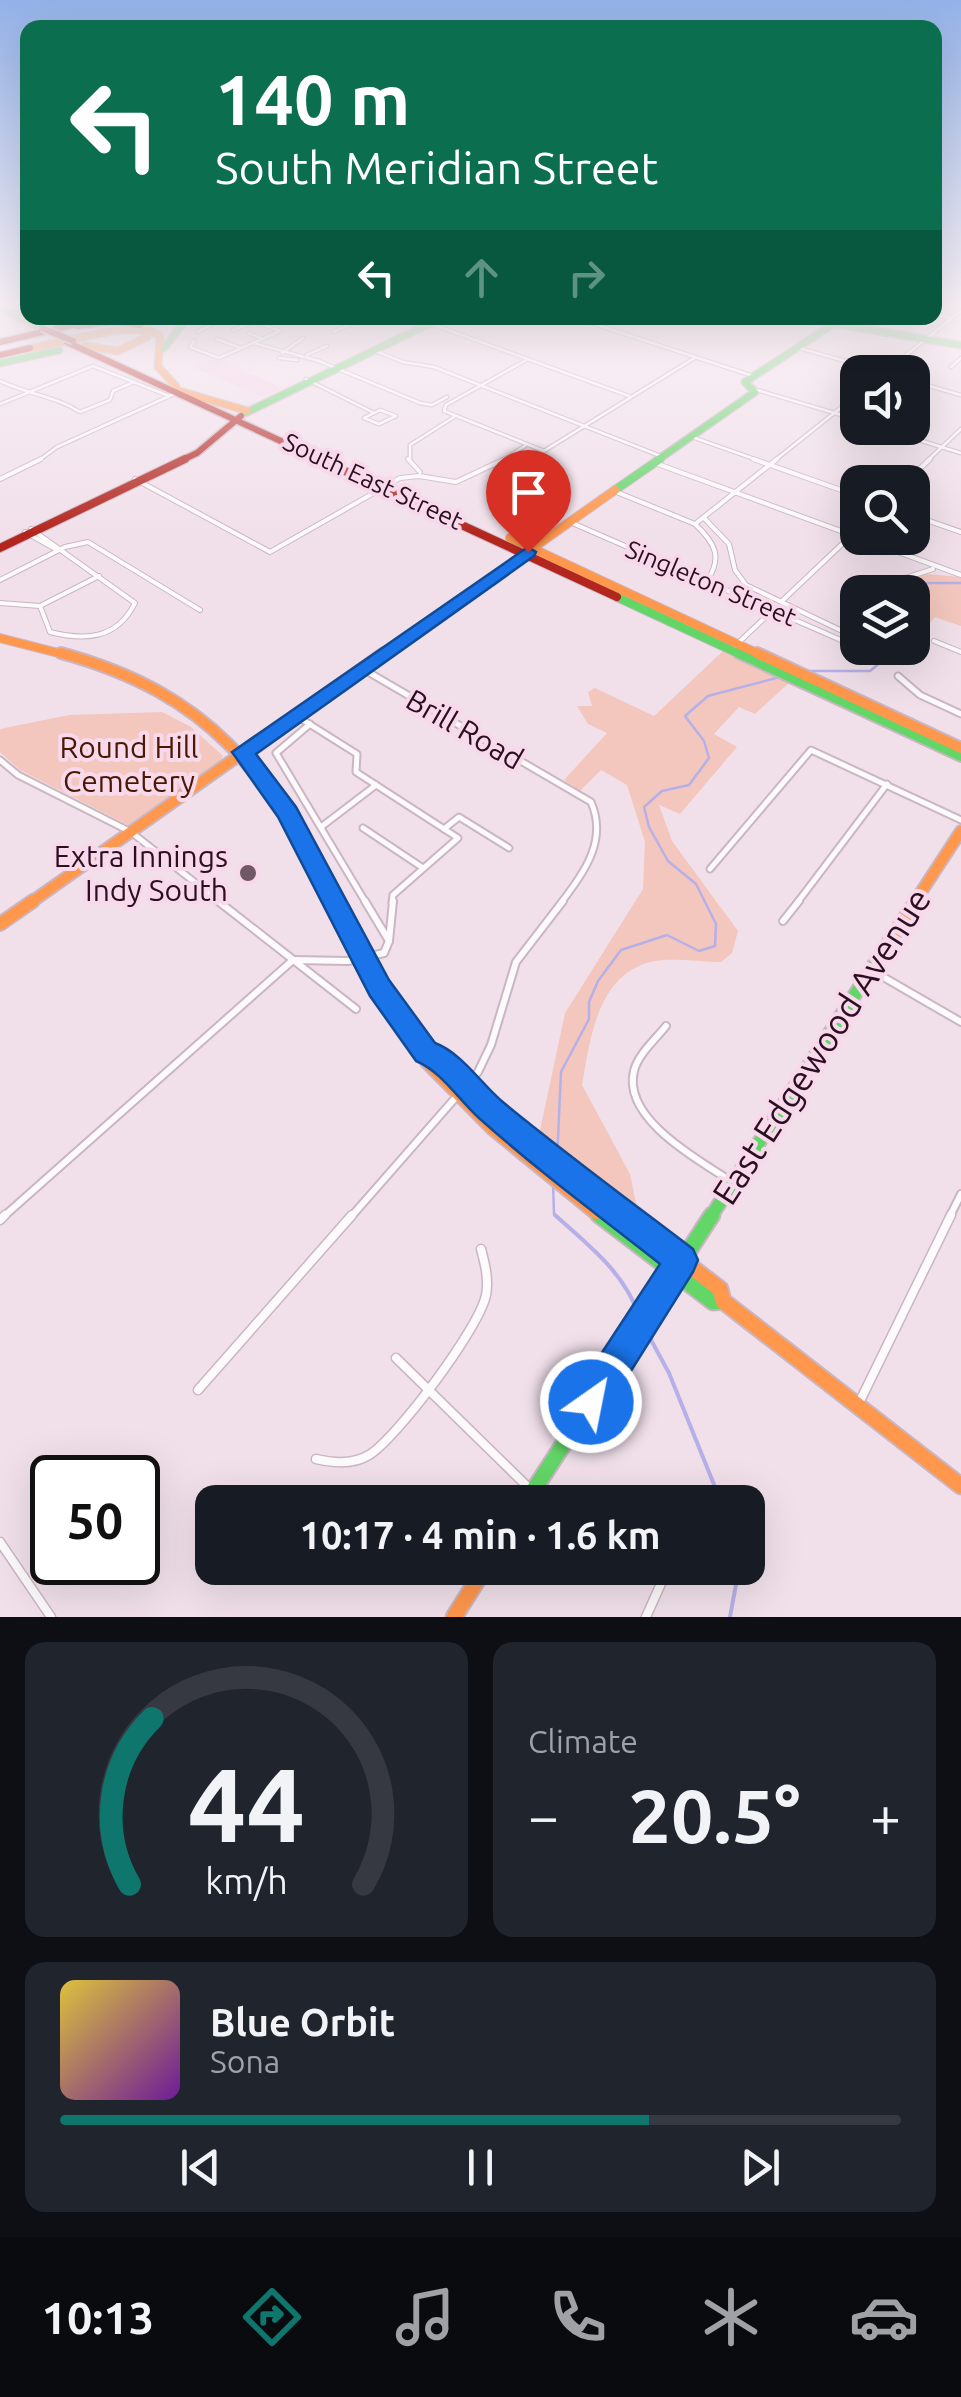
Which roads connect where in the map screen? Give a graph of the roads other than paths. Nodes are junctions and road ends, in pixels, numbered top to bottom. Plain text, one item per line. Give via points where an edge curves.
1 (3, 382) edge
2 (52, 382) edge
3 (133, 382) edge
4 (142, 382) edge
5 (157, 382) edge
6 (159, 382) edge
7 (171, 382) edge
8 (305, 382) edge
9 (311, 382) edge
10 (372, 382) edge
11 (475, 382) edge
12 (486, 382) edge
13 (592, 382) edge
14 (655, 382) edge
15 (745, 382) edge
16 (8, 385) junction
17 (481, 385) junction
18 (930, 386) edge
19 (0, 388) edge
20 (757, 390) junction
21 (180, 392) junction
22 (25, 393) junction
23 (961, 395) edge
24 (446, 397) dead end
25 (632, 397) junction
26 (0, 404) edge
27 (840, 408) edge
28 (374, 413) junction
29 (834, 413) junction
30 (840, 415) edge
31 (454, 416) junction
32 (238, 417) junction
33 (585, 426) junction
34 (961, 429) edge
35 (264, 432) junction
36 (692, 436) junction
37 (277, 438) junction
38 (291, 438) junction
39 (930, 444) edge
40 (524, 446) junction
41 (942, 448) junction
42 (961, 454) edge
43 (659, 460) junction
44 (770, 464) junction
45 (924, 465) edge
46 (420, 472) junction
47 (0, 479) edge
48 (138, 480) junction
49 (387, 485) junction
50 (840, 489) edge
51 (614, 491) junction
52 (734, 493) junction
53 (704, 518) junction
54 (930, 521) edge
55 (570, 522) junction
56 (696, 524) junction
57 (30, 532) junction
58 (961, 532) edge
59 (840, 533) edge
60 (840, 545) edge
61 (0, 546) edge
62 (60, 550) junction
63 (531, 550) junction
64 (899, 555) edge
65 (934, 568) junction
66 (914, 575) edge
67 (961, 575) edge
68 (100, 576) junction
69 (0, 580) edge
70 (707, 581) junction
71 (781, 602) junction
72 (0, 603) edge
73 (40, 606) junction
74 (200, 610) dead end
75 (774, 610) junction
76 (840, 630) edge
77 (0, 638) edge
78 (840, 640) edge
79 (934, 641) dead end
80 (736, 646) junction
81 (961, 652) edge
82 (362, 669) junction
83 (898, 676) dead end
84 (809, 680) junction
85 (961, 714) edge
86 (296, 715) junction
87 (310, 724) junction
88 (961, 748) edge
89 (243, 752) junction
90 (961, 756) edge
91 (0, 760) edge
92 (887, 784) junction
93 (376, 785) junction
94 (961, 820) edge
95 (321, 827) junction
96 (363, 828) dead end
97 (444, 829) junction
98 (131, 832) junction
99 (961, 832) edge
100 (509, 848) dead end
101 (424, 868) junction
102 (710, 869) dead end
103 (783, 921) dead end
104 (0, 924) edge
105 (389, 941) junction
106 (364, 959) junction
107 (293, 960) junction
108 (870, 970) junction
109 (356, 1010) dead end
110 (961, 1022) edge
111 (666, 1026) dead end
112 (462, 1091) junction
113 (732, 1182) junction
114 (961, 1194) edge
115 (0, 1220) edge
116 (481, 1249) dead end
117 (682, 1260) junction
118 (674, 1272) junction
119 (724, 1301) junction
120 (396, 1358) dead end
121 (426, 1387) junction
122 (198, 1390) dead end
123 (858, 1406) junction
124 (316, 1459) dead end
125 (519, 1485) edge
126 (538, 1485) edge
127 (961, 1486) edge
128 (0, 1542) edge
129 (474, 1585) edge
130 (660, 1585) edge
131 (51, 1617) edge
132 (454, 1617) edge
133 (646, 1617) edge

1 - 16 street
2 - 22 street
3 - 22 street via 80,412 62,400
4 - 21 street
5 - 21 main road, South East Street
6 - 21 main road, South East Street
7 - 21 main road
8 - 32 main road
9 - 28 street
10 - 24 street via 420,403
11 - 17 street
12 - 17 street
13 - 25 street
14 - 25 street
15 - 20 main road
16 - 19 street
16 - 22 street
17 - 31 street via 444,408
17 - 33 street
18 - 23 street
20 - 29 street
20 - 36 main road
21 - 32 main road, South East Street
21 - 32 main road via 192,388 236,407
21 - 47 street
22 - 26 street
25 - 33 street
27 - 29 street
28 - 28 street via 364,418 378,424 396,416
29 - 30 street
29 - 44 street
31 - 40 street
31 - 46 street via 410,445 408,458
32 - 35 main road, South East Street
32 - 37 main road via 239,428
32 - 38 main road, South East Street
32 - 48 main road via 195,450
33 - 40 street via 544,451
33 - 43 street
34 - 41 street
35 - 37 main road, South East Street
35 - 38 main road
36 - 43 main road
36 - 44 street
37 - 49 main road, South East Street
38 - 49 main road, South East Street
39 - 41 street
40 - 46 street via 456,481
41 - 42 street
41 - 45 street
43 - 51 main road
43 - 52 street
44 - 50 street
44 - 52 street
46 - 49 street
48 - 49 street via 270,552
48 - 57 main road
49 - 63 main road, South East Street
51 - 55 main road
51 - 56 street
52 - 53 street
52 - 59 street
53 - 56 street
53 - 71 street via 729,544 741,580
54 - 58 street
55 - 63 main road
55 - 70 street, Singleton Street
56 - 70 street via 720,556
57 - 61 main road
57 - 62 street
60 - 71 street
62 - 68 street
62 - 69 street
62 - 74 street via 95,544
63 - 80 main road, South East Street
63 - 82 main road
64 - 65 street
65 - 66 street
65 - 67 street
68 - 73 street
68 - 73 street via 135,602 124,625 107,634 72,638 50,632
70 - 75 street, Singleton Street
71 - 75 street
71 - 76 street
72 - 73 street
75 - 78 street, Singleton Street
75 - 80 street
77 - 89 main road via 138,680 193,710
79 - 81 street
80 - 84 main road, South East Street
82 - 86 main road
82 - 112 street, Brill Road via 568,788 597,812 591,861 519,957 492,1045
83 - 85 street
84 - 88 main road, South East Street
84 - 90 main road, South East Street
86 - 87 street
86 - 89 main road
87 - 93 street via 357,754 356,772
87 - 95 street via 276,753
89 - 98 main road
89 - 106 main road via 288,813
91 - 98 street
92 - 94 street
92 - 102 street via 811,750
92 - 103 street
93 - 95 street
93 - 97 street
95 - 105 street
96 - 101 street
97 - 100 street via 459,817
97 - 101 street via 458,838
98 - 104 main road
98 - 107 street
99 - 108 main road, East Edgewood Avenue
101 - 105 street via 393,895
105 - 106 street via 381,955
106 - 107 street
106 - 112 main road via 427,1062
107 - 109 street
107 - 115 street
108 - 110 street
108 - 113 main road, East Edgewood Avenue
111 - 113 street via 636,1066 636,1102 650,1122
112 - 117 main road
112 - 118 main road via 534,1163
112 - 122 street
113 - 117 main road, East Edgewood Avenue
114 - 123 street
116 - 121 street via 488,1282 482,1310
117 - 118 main road, East Edgewood Avenue
117 - 119 main road via 720,1290
118 - 119 main road via 713,1302
118 - 126 main road, East Edgewood Avenue
119 - 123 main road
120 - 121 street
121 - 124 street via 369,1455 342,1463
121 - 125 street
123 - 127 main road
128 - 131 street
129 - 132 main road
130 - 133 street

